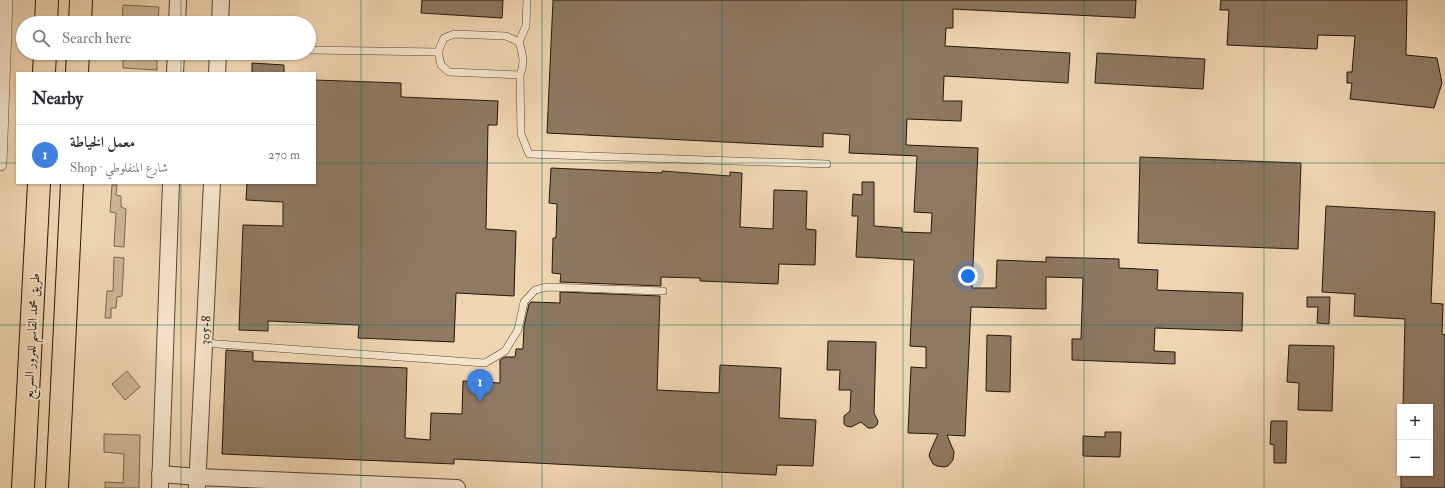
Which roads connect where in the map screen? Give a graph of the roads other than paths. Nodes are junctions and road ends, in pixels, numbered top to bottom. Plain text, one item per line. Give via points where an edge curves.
1 (6, 0) edge
2 (47, 0) edge
3 (81, 0) edge
4 (178, 0) edge
5 (221, 0) edge
6 (527, 0) edge
7 (46, 16) edge
8 (80, 16) edge
9 (177, 16) edge
10 (220, 16) edge
11 (519, 42) junction
12 (2, 50) edge
13 (316, 50) edge
14 (438, 52) junction
15 (45, 60) edge
16 (78, 60) edge
17 (176, 60) edge
18 (218, 60) edge
19 (44, 72) edge
20 (77, 72) edge
21 (175, 72) edge
22 (218, 72) edge
23 (520, 75) junction
24 (0, 164) edge
25 (827, 164) dead end
26 (39, 184) edge
27 (72, 184) edge
28 (171, 184) edge
29 (212, 184) edge
30 (662, 291) dead end
31 (204, 343) junction
32 (160, 481) edge
33 (197, 482) edge
34 (378, 486) edge
35 (23, 488) edge
36 (57, 488) edge
37 (457, 488) edge

1 - 12 street
2 - 7 highway
3 - 8 highway
4 - 9 street
5 - 10 street
6 - 11 lane via 526,26
11 - 14 lane via 506,36 454,34 444,38
11 - 23 lane via 524,56 524,67
12 - 24 street
13 - 14 lane
14 - 23 lane via 441,65 449,72
15 - 19 highway
16 - 20 highway
17 - 21 street
18 - 22 street
23 - 25 lane via 521,134 529,154
26 - 35 highway, طريق محمد القاسم للمرور السريع
27 - 36 highway
28 - 32 street
29 - 31 street, 305-8
30 - 31 lane via 547,287 535,290 524,302 518,330 505,351 485,363
31 - 33 street, 305-8
32 - 33 street
33 - 34 street
34 - 37 street

